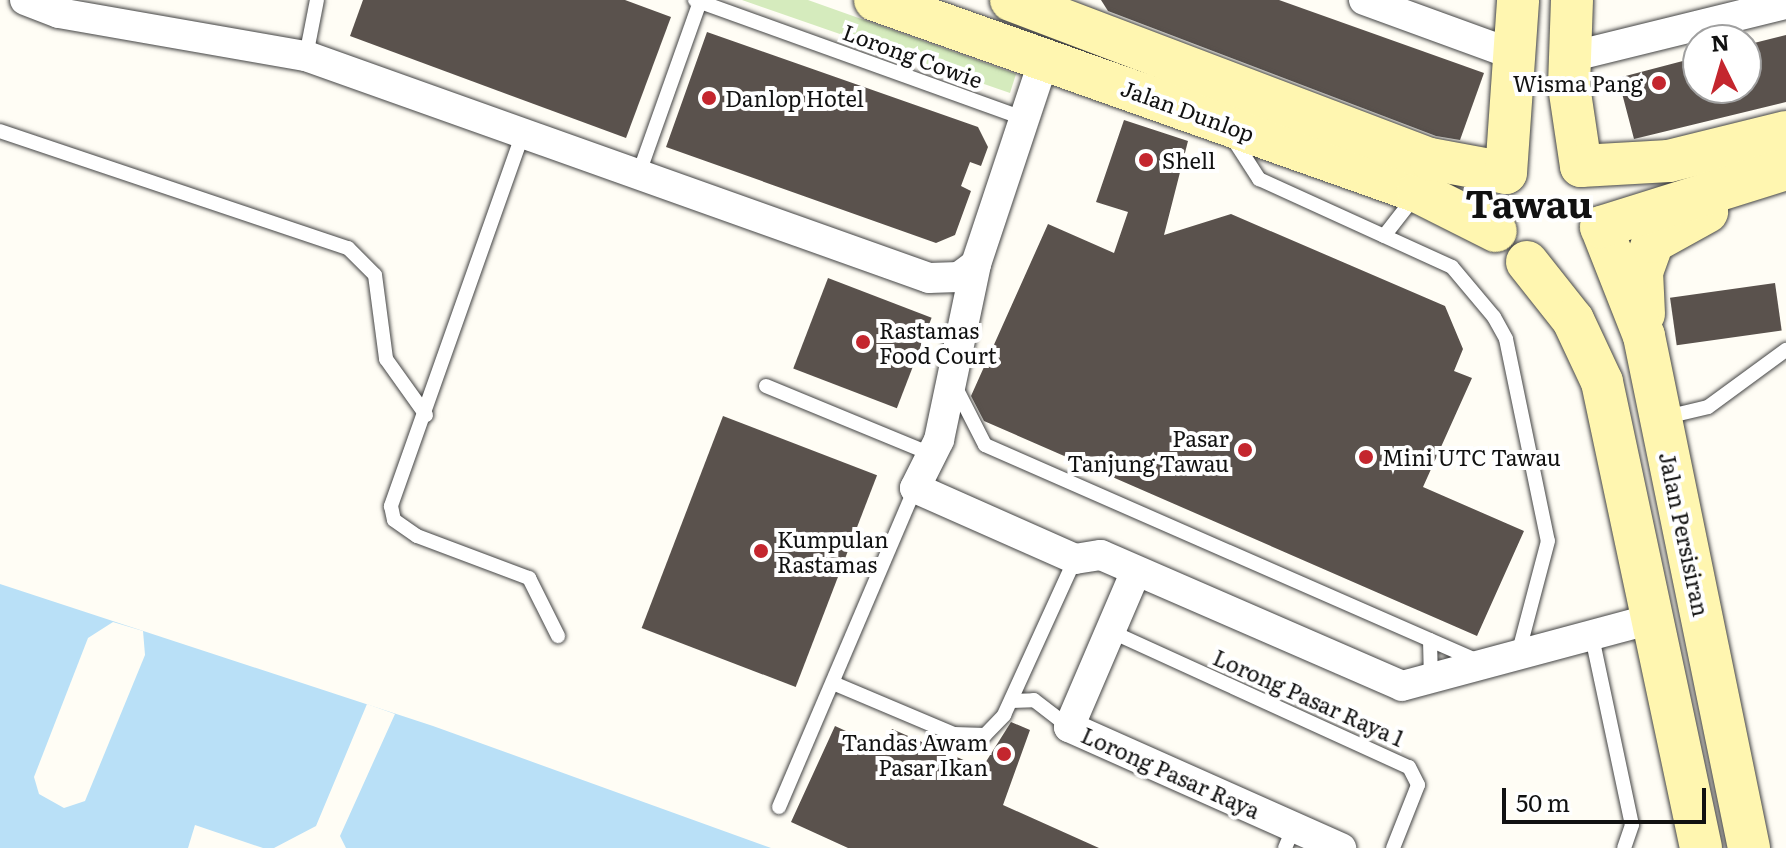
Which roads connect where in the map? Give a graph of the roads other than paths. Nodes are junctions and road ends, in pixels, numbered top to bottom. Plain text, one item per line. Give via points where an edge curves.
1 (25, 0) edge
2 (317, 0) edge
3 (875, 0) edge
4 (995, 0) edge
5 (1011, 0) edge
6 (1364, 0) edge
7 (1518, 0) edge
8 (1572, 0) edge
9 (697, 1) edge
10 (1786, 4) edge
11 (1072, 10) edge
12 (1515, 55) junction
13 (306, 56) junction
14 (1570, 57) junction
15 (1044, 60) junction
16 (1026, 119) junction
17 (1225, 124) junction
18 (0, 131) edge
19 (1786, 132) edge
20 (523, 133) junction
21 (1581, 166) junction
22 (639, 173) junction
23 (1506, 173) junction
24 (1771, 173) edge
25 (1418, 192) junction
26 (1601, 227) junction
27 (1496, 231) junction
28 (1384, 236) junction
29 (1527, 262) junction
30 (976, 264) junction
31 (929, 278) junction
32 (1644, 336) junction
33 (1786, 350) edge
34 (953, 376) junction
35 (766, 386) dead end
36 (426, 415) junction
37 (1661, 419) junction
38 (919, 449) junction
39 (915, 488) junction
40 (1075, 559) junction
41 (1136, 571) junction
42 (1652, 619) junction
43 (1110, 631) junction
44 (558, 636) dead end
45 (1592, 637) junction
46 (1430, 640) junction
47 (1710, 657) junction
48 (1503, 662) junction
49 (833, 683) junction
50 (1431, 683) junction
51 (1011, 701) junction
52 (1069, 727) junction
53 (779, 807) dead end
54 (1289, 838) edge
55 (1341, 848) edge
56 (1393, 848) edge
57 (1624, 848) edge
58 (1701, 848) edge
59 (1749, 848) edge

1 - 13 street via 59,13
2 - 13 lane
3 - 15 main road, Jalan Dunlop
4 - 15 main road via 1039,35
5 - 11 main road, Jalan Dunlop
6 - 12 street
7 - 12 main road
8 - 14 main road
9 - 16 lane, Lorong Cowie
9 - 22 lane
10 - 14 street
11 - 23 main road, Jalan Dunlop via 1430,159
12 - 23 main road
13 - 20 street
14 - 21 main road
15 - 16 street
15 - 17 main road, Jalan Dunlop
16 - 30 street
17 - 25 main road, Jalan Dunlop
17 - 28 lane via 1238,155 1259,179
18 - 36 lane via 348,248 375,275 386,359
19 - 21 main road via 1669,161
20 - 22 street
20 - 36 lane
21 - 23 main road via 1542,155
21 - 26 main road via 1601,193
22 - 31 street
23 - 27 main road via 1492,200
24 - 26 main road
24 - 32 main road via 1726,203 1669,227 1653,242 1642,272
25 - 27 main road, Jalan Dunlop
25 - 28 lane
26 - 29 main road via 1571,260
26 - 32 main road, Jalan Persisiran
27 - 29 main road
28 - 48 lane via 1465,278 1506,339 1548,541
29 - 42 main road via 1573,320 1602,382
30 - 31 street via 959,277
30 - 34 street
31 - 38 street via 948,296 951,323
32 - 37 main road, Jalan Persisiran
33 - 37 lane via 1708,407
34 - 39 street via 936,448
34 - 46 lane via 985,445
35 - 38 lane
36 - 44 lane via 393,491 394,520 417,536 529,578
37 - 47 main road, Jalan Persisiran
38 - 39 street
39 - 40 street
39 - 49 lane
40 - 41 street via 1101,555
40 - 51 lane
41 - 43 street, Lorong Pasar Raya
41 - 50 street via 1387,683
42 - 45 street
42 - 47 main road via 1681,624
42 - 58 main road
43 - 52 street, Lorong Pasar Raya
43 - 56 lane, Lorong Pasar Raya 1 via 1409,767 1418,785
45 - 48 street
45 - 57 lane via 1632,825
46 - 48 lane
46 - 50 lane
47 - 59 main road, Jalan Persisiran
48 - 50 street
49 - 51 lane via 970,738 997,727
49 - 53 lane
51 - 52 lane via 1034,700
52 - 54 street, Lorong Pasar Raya
54 - 55 street, Lorong Pasar Raya

